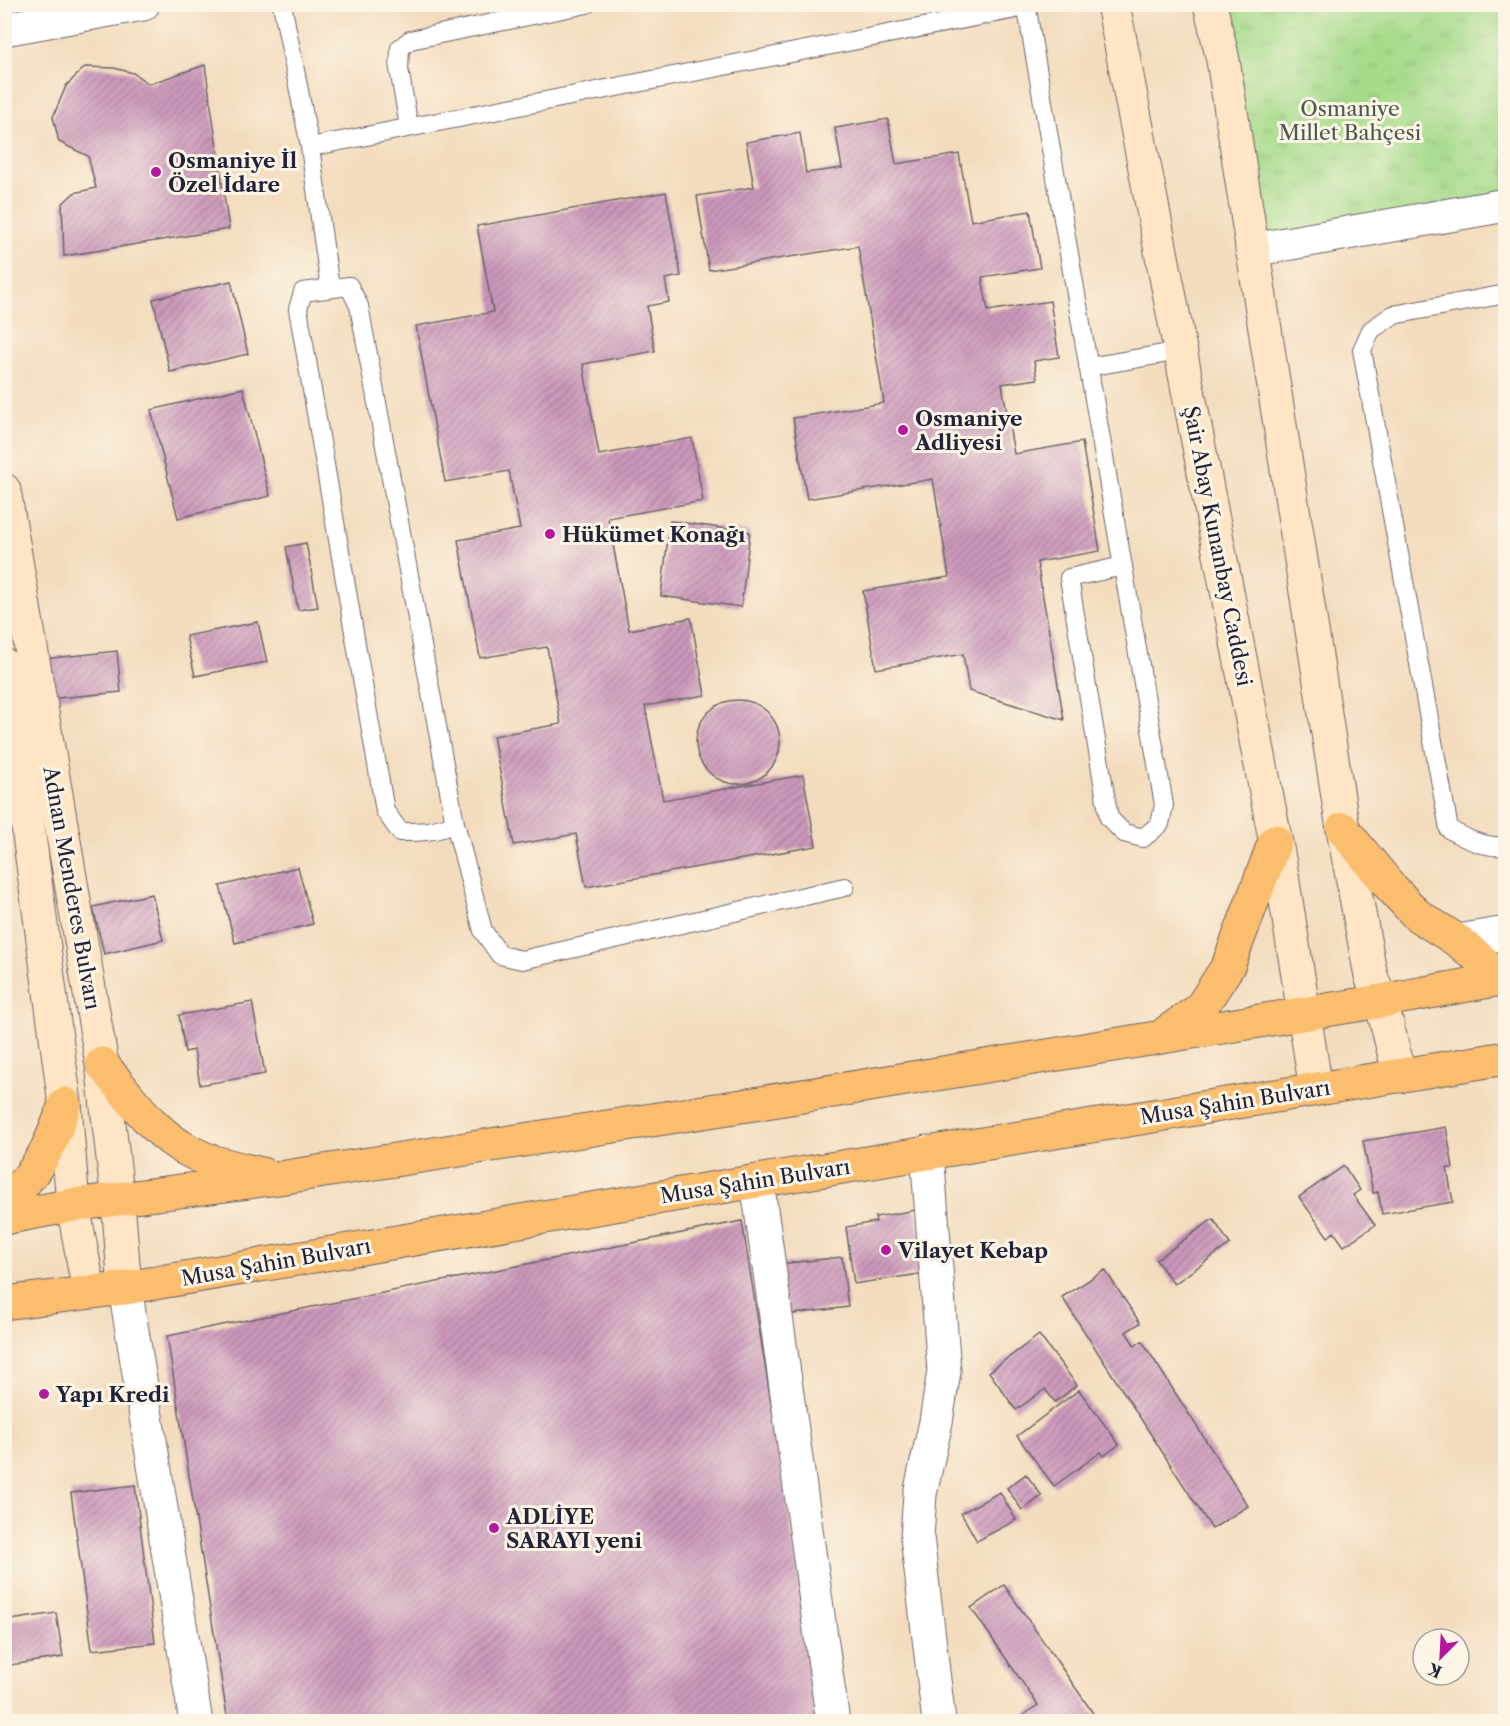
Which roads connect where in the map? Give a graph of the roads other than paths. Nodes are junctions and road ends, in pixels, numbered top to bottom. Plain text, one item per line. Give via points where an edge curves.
1 (143, 4) edge
2 (282, 4) edge
3 (587, 4) edge
4 (1113, 4) edge
5 (1210, 4) edge
6 (1026, 6) edge
7 (976, 10) edge
8 (4, 29) edge
9 (409, 128) junction
10 (310, 147) junction
11 (1506, 205) edge
12 (1252, 250) junction
13 (330, 288) junction
14 (1506, 294) edge
15 (1180, 351) junction
16 (1088, 367) junction
17 (4, 490) edge
18 (1123, 566) junction
19 (4, 665) edge
20 (455, 823) junction
21 (1343, 829) junction
22 (1275, 841) junction
23 (1506, 846) edge
24 (845, 887) dead end
25 (1506, 933) edge
26 (1458, 941) junction
27 (1504, 978) edge
28 (1380, 1000) junction
29 (1303, 1012) junction
30 (1162, 1036) junction
31 (1506, 1058) edge
32 (102, 1064) junction
33 (1400, 1076) junction
34 (1316, 1089) junction
35 (64, 1104) junction
36 (927, 1152) junction
37 (279, 1178) junction
38 (757, 1181) junction
39 (118, 1201) junction
40 (4, 1202) edge
41 (73, 1205) junction
42 (4, 1218) edge
43 (125, 1288) junction
44 (88, 1292) junction
45 (4, 1303) edge
46 (196, 1722) edge
47 (833, 1722) edge
48 (939, 1722) edge

1 - 8 street
2 - 10 lane
3 - 9 lane via 410,40 400,48 399,69
4 - 15 street, Şair Abay Kunanbay Caddesi
5 - 12 street via 1223,60
6 - 7 lane
6 - 16 lane
7 - 9 lane
9 - 10 lane
10 - 13 lane
11 - 12 street
12 - 21 street
13 - 20 lane via 349,286 359,306
13 - 20 lane via 303,292 298,309 385,811 400,832 423,832
14 - 23 lane via 1393,315 1371,330 1362,350 1449,829 1466,839
15 - 16 lane
15 - 22 street, Şair Abay Kunanbay Caddesi
16 - 18 lane
17 - 32 street, Adnan Menderes Bulvarı
18 - 18 lane via 1164,805 1160,824 1143,838 1124,833 1109,818 1069,578
19 - 35 street, Adnan Menderes Bulvarı
20 - 24 lane via 483,931 500,955 522,960
21 - 26 main road via 1417,915
21 - 28 street via 1371,976
22 - 29 street, Şair Abay Kunanbay Caddesi
22 - 30 main road via 1228,966 1200,1009
25 - 26 street
26 - 27 main road
27 - 28 main road
28 - 29 main road
28 - 33 street
29 - 30 main road
29 - 34 street, Şair Abay Kunanbay Caddesi
30 - 37 main road
31 - 33 main road, Musa Şahin Bulvarı
32 - 37 main road via 162,1134 190,1152 222,1165
32 - 39 street, Adnan Menderes Bulvarı
33 - 34 main road, Musa Şahin Bulvarı
34 - 36 main road, Musa Şahin Bulvarı
35 - 40 main road via 53,1139 39,1162 22,1187
35 - 41 street, Adnan Menderes Bulvarı
36 - 38 main road, Musa Şahin Bulvarı
36 - 48 street via 944,1371 920,1494 917,1537
37 - 39 main road
38 - 43 main road, Musa Şahin Bulvarı
38 - 47 street
39 - 41 main road
39 - 43 street, Adnan Menderes Bulvarı
41 - 42 main road
41 - 44 street, Adnan Menderes Bulvarı
43 - 44 main road, Musa Şahin Bulvarı
43 - 46 street
44 - 45 main road, Musa Şahin Bulvarı

